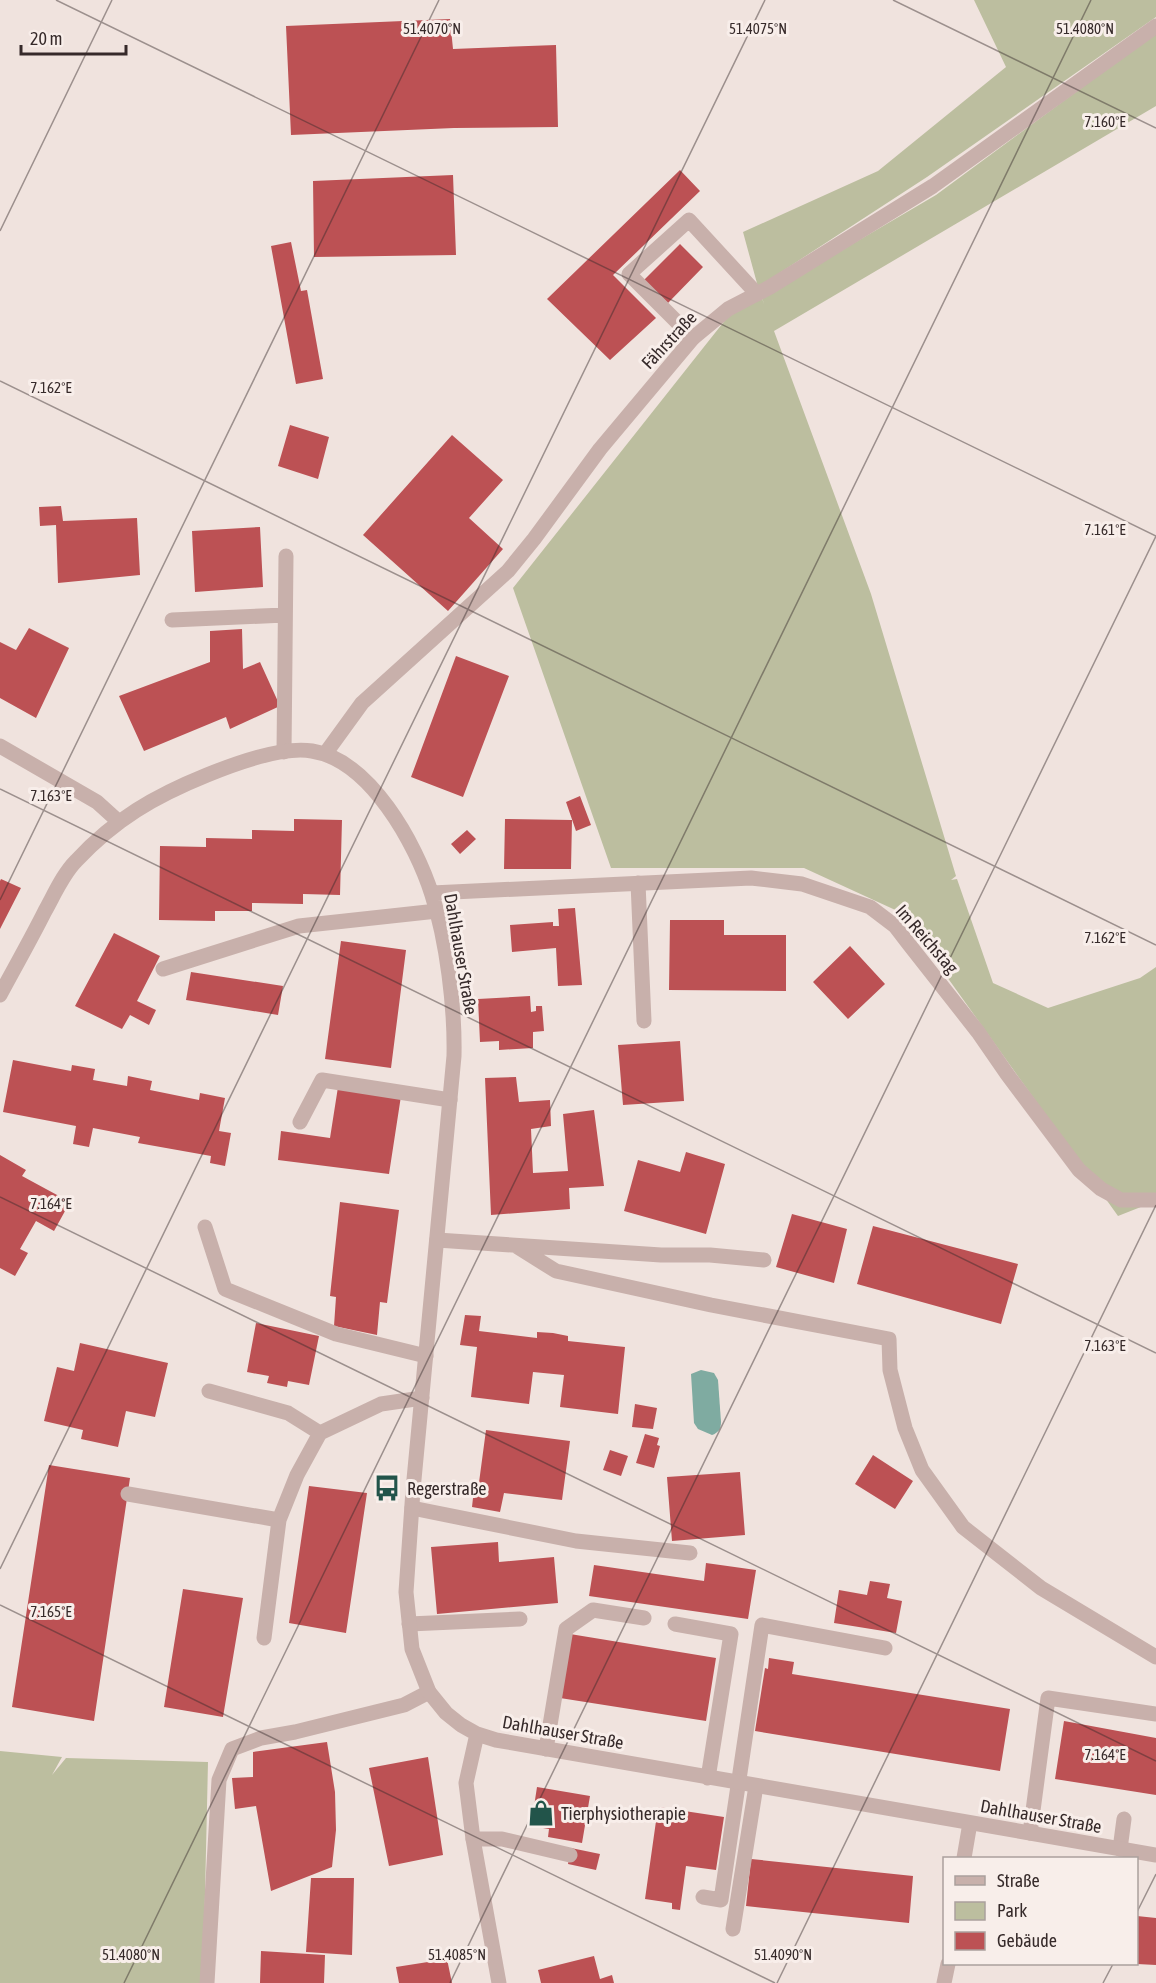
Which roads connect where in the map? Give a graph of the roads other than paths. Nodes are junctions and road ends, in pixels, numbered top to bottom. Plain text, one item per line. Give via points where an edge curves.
1 (1156, 26) edge
2 (757, 294) junction
3 (693, 338) junction
4 (286, 556) dead end
5 (285, 615) junction
6 (172, 620) dead end
7 (0, 746) edge
8 (284, 752) junction
9 (325, 754) junction
10 (118, 821) junction
11 (638, 883) junction
12 (432, 893) junction
13 (437, 911) junction
14 (163, 969) dead end
15 (0, 995) edge
16 (644, 1021) dead end
17 (450, 1100) junction
18 (300, 1122) dead end
19 (1156, 1200) edge
20 (205, 1227) dead end
21 (437, 1240) junction
22 (516, 1246) junction
23 (764, 1260) dead end
24 (426, 1356) junction
25 (209, 1391) dead end
26 (422, 1398) junction
27 (320, 1433) junction
28 (128, 1494) dead end
29 (412, 1508) junction
30 (279, 1520) junction
31 (690, 1553) dead end
32 (644, 1618) dead end
33 (520, 1619) dead end
34 (409, 1624) junction
35 (675, 1624) dead end
36 (264, 1638) dead end
37 (885, 1648) dead end
38 (1156, 1657) edge
39 (429, 1692) junction
40 (1156, 1714) edge
41 (477, 1734) junction
42 (546, 1749) junction
43 (708, 1778) junction
44 (737, 1783) junction
45 (756, 1786) junction
46 (1124, 1819) dead end
47 (970, 1823) junction
48 (1030, 1833) junction
49 (473, 1839) junction
50 (1120, 1849) junction
51 (570, 1855) dead end
52 (1156, 1855) edge
53 (964, 1857) edge
54 (703, 1897) dead end
55 (733, 1929) dead end
56 (948, 1965) edge
57 (207, 1983) edge
58 (499, 1983) edge
59 (944, 1983) edge

1 - 2 street, Fährstraße via 933,186
2 - 3 street, Fährstraße via 728,309
2 - 3 street via 689,220 629,274
3 - 9 street, Fährstraße via 600,449 508,571 362,703
4 - 5 street
5 - 6 street
5 - 8 street
7 - 10 street via 97,802
8 - 9 street, Dahlhauser Straße
8 - 10 street, Dahlhauser Straße via 227,767 170,790
9 - 12 street, Dahlhauser Straße via 368,783 385,805 412,849
10 - 15 street, Dahlhauser Straße via 74,862
11 - 12 street, Im Reichstag
11 - 16 street
11 - 19 street, Im Reichstag via 751,878 802,884 870,907 895,927 915,951 1079,1170 1121,1200
12 - 13 street, Dahlhauser Straße
13 - 14 street via 299,927
13 - 17 street, Dahlhauser Straße via 453,1017
17 - 18 street via 322,1080
17 - 21 street, Dahlhauser Straße
20 - 24 street via 225,1289 336,1334
21 - 22 street
21 - 24 street, Dahlhauser Straße
22 - 23 street
22 - 38 street via 556,1270 889,1339 890,1370 905,1428 922,1470 963,1527 1041,1588
24 - 26 street, Dahlhauser Straße
25 - 27 street via 288,1413
26 - 27 street via 381,1404
26 - 29 street, Dahlhauser Straße
27 - 30 street
28 - 30 street
29 - 31 street via 576,1542
29 - 34 street, Dahlhauser Straße via 406,1592
30 - 36 street
32 - 42 street via 593,1610 566,1629
33 - 34 street
34 - 39 street, Dahlhauser Straße via 412,1649
35 - 43 street via 732,1634
37 - 44 street via 762,1625
39 - 41 street, Dahlhauser Straße via 446,1713
39 - 57 street via 404,1705 261,1738 232,1749 219,1780
40 - 48 street via 1048,1698
41 - 42 street, Dahlhauser Straße
41 - 49 street via 466,1783
42 - 43 street, Dahlhauser Straße
43 - 44 street, Dahlhauser Straße
44 - 45 street, Dahlhauser Straße
44 - 54 street via 721,1900
45 - 47 street, Dahlhauser Straße
45 - 55 street
46 - 50 street
47 - 48 street, Dahlhauser Straße
47 - 53 street
48 - 50 street, Dahlhauser Straße
49 - 51 street via 502,1839
49 - 58 street
50 - 52 street, Dahlhauser Straße
56 - 59 street

